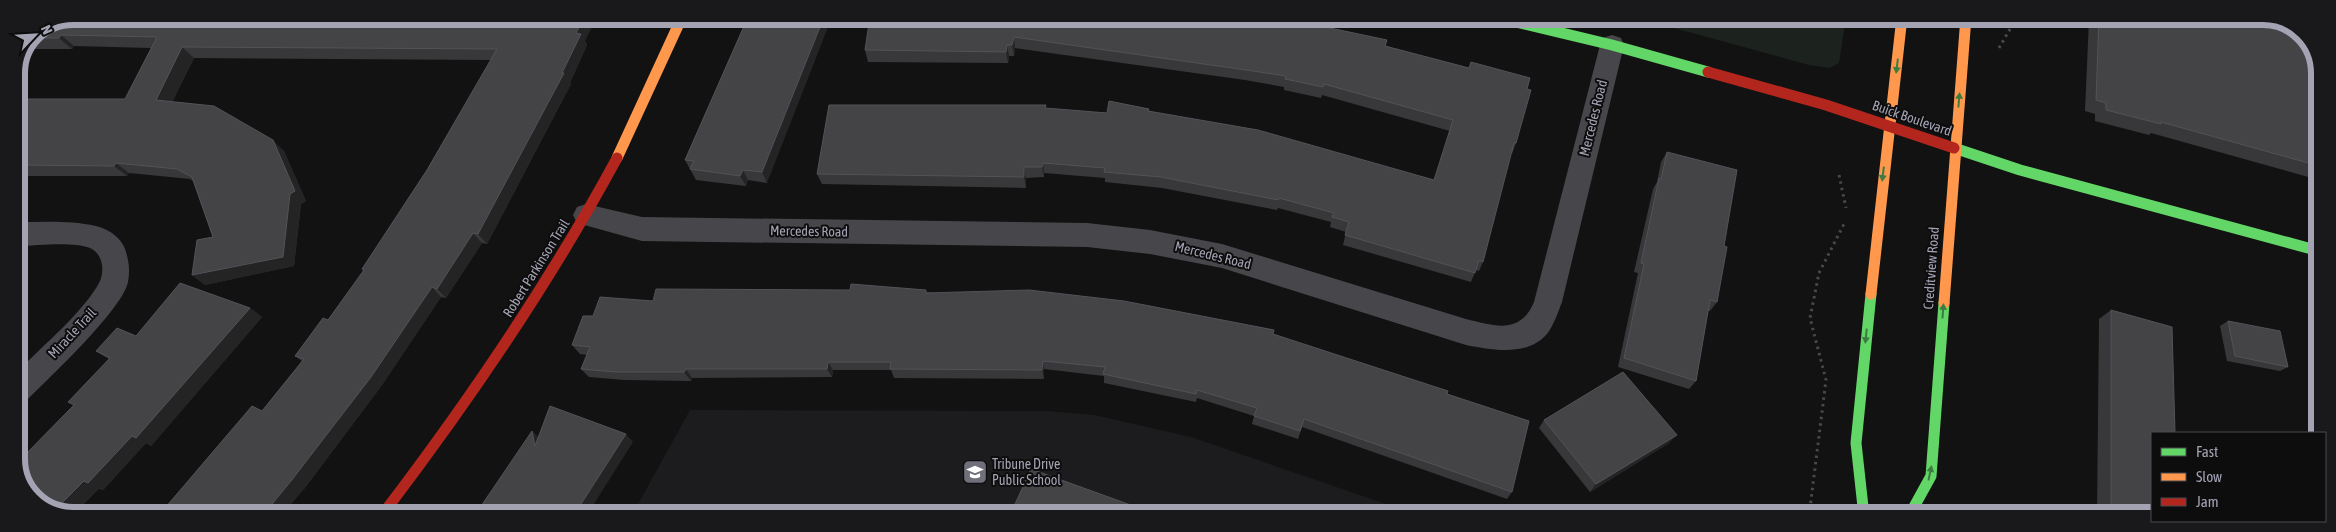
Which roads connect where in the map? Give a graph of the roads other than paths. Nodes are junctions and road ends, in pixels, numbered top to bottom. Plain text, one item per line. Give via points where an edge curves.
1 (678, 25) edge
2 (1528, 25) edge
3 (1901, 25) edge
4 (1965, 25) edge
5 (1612, 45) junction
6 (1889, 126) junction
7 (1955, 148) junction
8 (586, 215) junction
9 (25, 234) edge
10 (2311, 249) edge
11 (25, 383) edge
12 (388, 507) edge
13 (1863, 507) edge
14 (1914, 507) edge

1 - 8 street, Robert Parkinson Trail
2 - 5 street, Buick Boulevard
3 -> 6 street
7 -> 4 street, Creditview Road
5 - 6 street, Buick Boulevard
5 - 8 street, Mercedes Road via 1548,302 1536,327 1515,338 1494,338 1466,332 1222,256 1150,242 1060,235 642,229
6 - 7 street, Buick Boulevard
6 -> 13 street via 1856,443
7 - 10 street, Buick Boulevard via 2020,170
14 -> 7 street, Creditview Road via 1931,476
8 - 12 street, Robert Parkinson Trail via 467,404
9 - 11 street, Miracle Trail via 96,237 112,249 116,264 114,283 91,315

